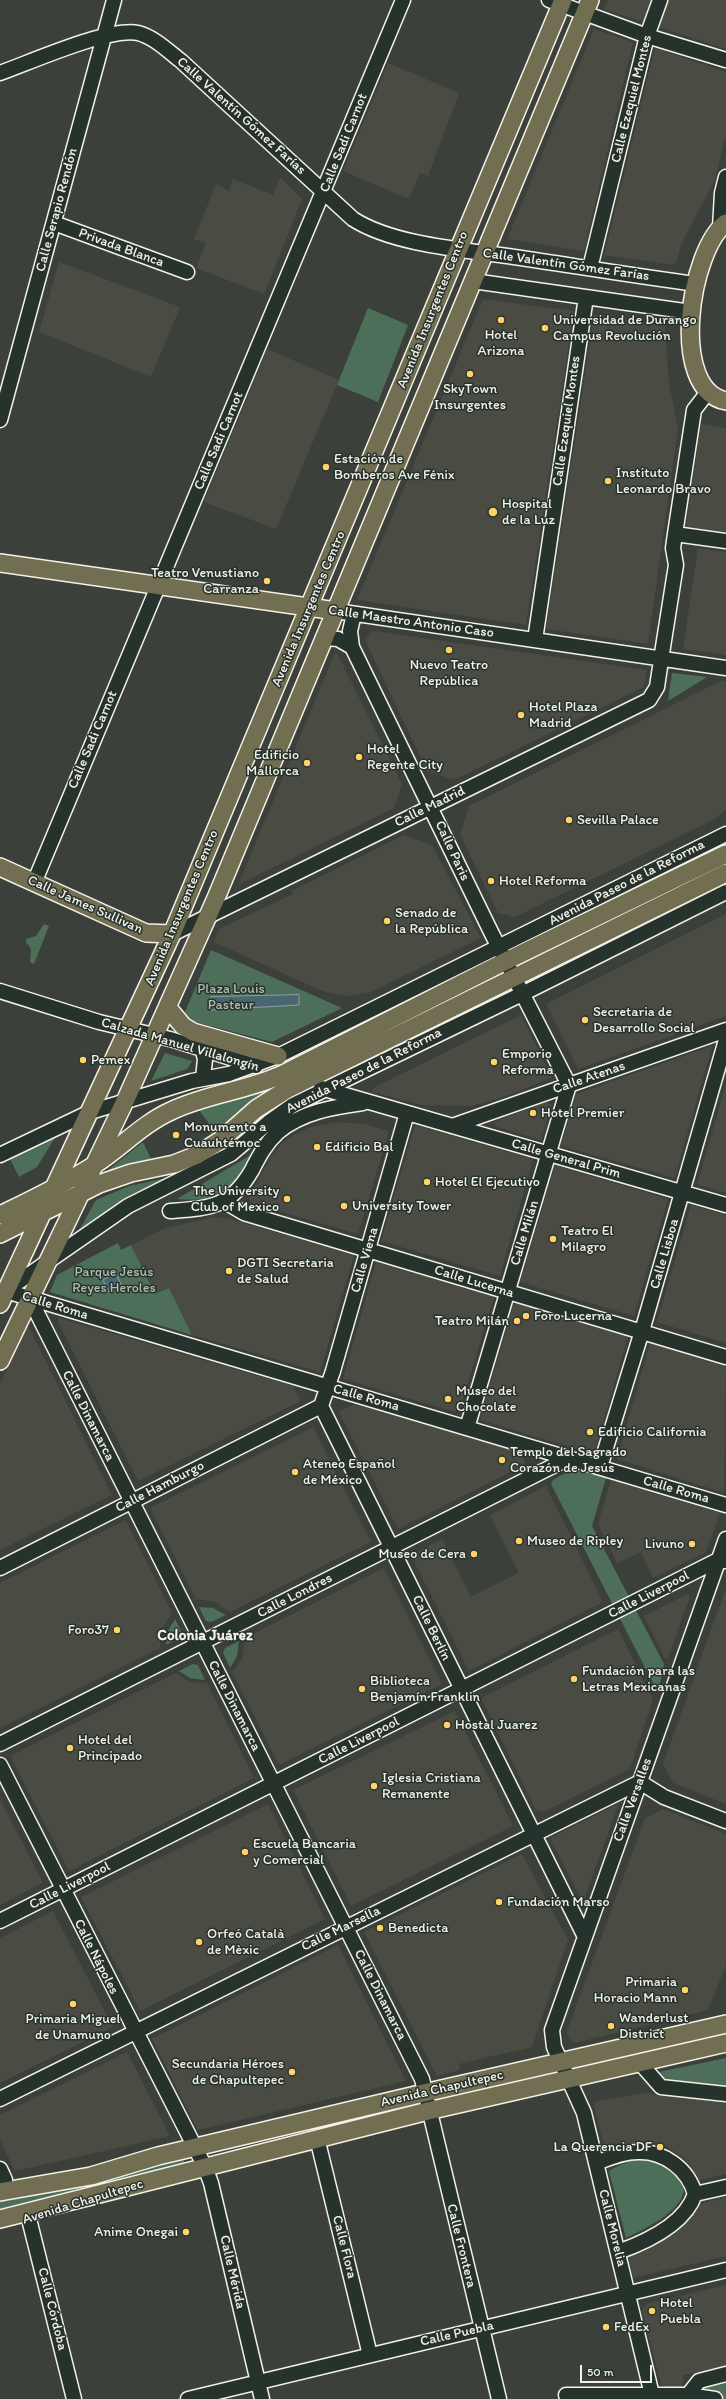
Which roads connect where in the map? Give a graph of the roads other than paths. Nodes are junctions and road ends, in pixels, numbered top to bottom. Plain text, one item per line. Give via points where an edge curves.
1 (114, 0) edge
2 (403, 0) edge
3 (660, 0) edge
4 (558, 2) edge
5 (587, 7) edge
6 (104, 36) junction
7 (647, 36) junction
8 (726, 60) edge
9 (0, 72) edge
10 (726, 177) edge
11 (324, 191) junction
12 (54, 223) junction
13 (723, 226) edge
14 (458, 248) junction
15 (485, 253) junction
16 (590, 268) junction
17 (187, 272) dead end
18 (473, 281) junction
19 (696, 284) junction
20 (586, 297) junction
21 (691, 312) junction
22 (708, 392) junction
23 (726, 401) edge
24 (0, 420) edge
25 (363, 480) junction
26 (386, 490) junction
27 (674, 534) junction
28 (726, 541) edge
29 (0, 563) edge
30 (158, 584) junction
31 (310, 607) junction
32 (336, 611) junction
33 (354, 614) junction
34 (325, 638) junction
35 (535, 640) junction
36 (352, 647) junction
37 (662, 659) junction
38 (726, 668) edge
39 (431, 806) junction
40 (726, 834) edge
41 (726, 854) edge
42 (0, 867) edge
43 (726, 873) edge
44 (34, 883) junction
45 (726, 892) edge
46 (208, 916) junction
47 (172, 934) junction
48 (503, 954) junction
49 (515, 977) junction
50 (0, 991) edge
51 (524, 993) junction
52 (168, 1008) junction
53 (128, 1030) junction
54 (726, 1030) edge
55 (155, 1036) junction
56 (726, 1040) edge
57 (202, 1048) junction
58 (278, 1056) junction
59 (255, 1066) junction
60 (281, 1075) junction
61 (203, 1078) junction
62 (302, 1082) junction
63 (570, 1085) junction
64 (324, 1089) junction
65 (124, 1102) junction
66 (368, 1102) junction
67 (90, 1112) junction
68 (407, 1113) junction
69 (452, 1126) junction
70 (549, 1154) junction
71 (0, 1155) edge
72 (93, 1166) junction
73 (55, 1186) junction
74 (683, 1192) junction
75 (80, 1194) junction
76 (225, 1202) junction
77 (726, 1205) edge
78 (170, 1211) dead end
79 (42, 1213) junction
80 (0, 1215) edge
81 (0, 1234) edge
82 (368, 1250) junction
83 (47, 1263) junction
84 (507, 1292) junction
85 (2, 1297) edge
86 (30, 1299) junction
87 (642, 1331) junction
88 (726, 1357) edge
89 (0, 1361) edge
90 (328, 1387) junction
91 (321, 1406) junction
92 (466, 1428) junction
93 (570, 1458) junction
94 (600, 1467) junction
95 (131, 1502) junction
96 (726, 1505) edge
97 (726, 1539) edge
98 (391, 1548) junction
99 (722, 1561) edge
100 (0, 1568) edge
101 (202, 1643) junction
102 (462, 1689) junction
103 (0, 1744) edge
104 (0, 1765) edge
105 (640, 1782) junction
106 (273, 1784) junction
107 (726, 1821) edge
108 (534, 1834) junction
109 (62, 1890) junction
110 (0, 1921) edge
111 (345, 1927) junction
112 (585, 1937) junction
113 (726, 2024) edge
114 (134, 2032) junction
115 (726, 2043) edge
116 (561, 2061) junction
117 (640, 2063) junction
118 (570, 2079) junction
119 (424, 2093) junction
120 (726, 2094) edge
121 (0, 2099) edge
122 (428, 2111) junction
123 (317, 2138) junction
124 (194, 2149) junction
125 (596, 2163) junction
126 (205, 2167) junction
127 (165, 2176) junction
128 (1, 2181) edge
129 (726, 2187) edge
130 (695, 2194) junction
131 (0, 2219) edge
132 (29, 2219) junction
133 (0, 2226) edge
134 (618, 2252) junction
135 (726, 2270) edge
136 (628, 2294) junction
137 (482, 2328) junction
138 (370, 2355) junction
139 (726, 2374) edge
140 (258, 2382) junction
141 (566, 2395) dead end
142 (688, 2395) junction
143 (652, 2397) edge
144 (74, 2399) edge
145 (188, 2399) edge
146 (262, 2399) edge
147 (499, 2399) edge
148 (715, 2399) edge

1 - 6 street, Calle Serapio Rendón
2 - 11 street, Calle Sadi Carnot
3 - 7 street, Calle Ezequiel Montes
4 - 5 street
4 - 14 main road, Avenida Insurgentes Centro
5 - 7 street
5 - 15 main road, Avenida Insurgentes Centro
6 - 9 street, Calle Valentín Gómez Farías
6 - 11 street, Calle Valentín Gómez Farías via 118,32 138,33 161,45
6 - 12 street, Calle Serapio Rendón
7 - 8 street
7 - 16 street, Calle Ezequiel Montes
10 - 13 street via 722,193
11 - 14 street, Calle Valentín Gómez Farías via 353,219 368,228 390,236
11 - 30 street, Calle Sadi Carnot
12 - 17 street, Privada Blanca
12 - 24 street, Calle Serapio Rendón
13 - 19 main road via 710,246
14 - 15 street, Calle Valentín Gómez Farías
14 - 25 main road, Avenida Insurgentes Centro
15 - 16 street, Calle Valentín Gómez Farías
15 - 18 main road, Avenida Insurgentes Centro
16 - 19 street, Calle Valentín Gómez Farías
18 - 20 street, Calle Valentín Gómez Farías
18 - 26 main road, Avenida Insurgentes Centro
19 - 21 main road
20 - 21 street, Calle Valentín Gómez Farías
20 - 35 street, Calle Ezequiel Montes
21 - 22 main road via 694,364 698,378
22 - 23 main road
22 - 27 street, Calle Madrid via 694,410
25 - 26 main road
25 - 31 main road, Avenida Insurgentes Centro
26 - 32 main road, Avenida Insurgentes Centro
27 - 28 street
27 - 37 street, Calle Madrid via 676,565
29 - 30 main road, Calle Maestro Antonio Caso
30 - 31 main road, Calle Maestro Antonio Caso
30 - 44 street, Calle Sadi Carnot
31 - 32 main road, Calle Maestro Antonio Caso
31 - 47 main road, Avenida Insurgentes Centro
32 - 33 street, Calle Maestro Antonio Caso
32 - 34 main road, Avenida Insurgentes Centro
33 - 35 street, Calle Maestro Antonio Caso
33 - 36 street via 350,631
34 - 36 street via 338,639
34 - 46 main road, Avenida Insurgentes Centro
35 - 37 street, Calle Maestro Antonio Caso
36 - 39 street, Calle Paris
37 - 38 street, Calle Maestro Antonio Caso
37 - 39 street, Calle Madrid via 657,687 649,700
39 - 46 street, Calle Madrid
39 - 48 street, Calle Paris
40 - 48 street, Avenida Paseo de la Reforma
41 - 48 main road, Avenida Paseo de la Reforma
42 - 44 main road, Calle James Sullivan
43 - 49 main road, Avenida Paseo de la Reforma
44 - 47 main road, Calle James Sullivan via 146,932
45 - 51 street, Avenida Paseo de la Reforma
46 - 47 street, Calle Madrid
46 - 52 main road, Avenida Insurgentes Centro
47 - 53 main road, Avenida Insurgentes Centro
48 - 49 street, Calle Paris
48 - 58 street, Avenida Paseo de la Reforma
48 - 60 main road, Avenida Paseo de la Reforma
49 - 51 street, Calle Paris
49 - 62 main road, Avenida Paseo de la Reforma
50 - 53 street, Calzada Manuel Villalongín
51 - 63 street, Calle Paris
51 - 64 street, Avenida Paseo de la Reforma
52 - 55 main road, Avenida Insurgentes Centro
52 - 58 main road via 183,1026 193,1032
53 - 55 street, Calzada Manuel Villalongín
53 - 67 main road, Avenida Insurgentes Centro
54 - 63 street, Calle Atenas
55 - 57 street, Calzada Manuel Villalongín
55 - 65 main road, Avenida Insurgentes Centro
56 - 74 street, Calle Lisboa
57 - 59 street, Calzada Manuel Villalongín
57 - 61 street via 205,1059
58 - 59 street, Avenida Paseo de la Reforma
59 - 60 street, Calzada Manuel Villalongín
59 - 61 street, Avenida Paseo de la Reforma
60 - 62 street, Calzada Manuel Villalongín
60 - 72 main road, Avenida Paseo de la Reforma via 242,1090 196,1101 170,1111 146,1125
61 - 65 street, Avenida Paseo de la Reforma
62 - 64 street, Calzada Manuel Villalongín
62 - 75 main road, Avenida Paseo de la Reforma via 256,1109 221,1140 197,1155 174,1164 99,1184
63 - 69 street, Calle Atenas
63 - 70 street, Calle Milán
64 - 66 street, Calzada Manuel Villalongín
64 - 83 street, Avenida Paseo de la Reforma via 278,1115 216,1163 151,1193 113,1215
65 - 67 street, Avenida Paseo de la Reforma
65 - 72 main road, Avenida Insurgentes Centro
66 - 68 street, Calzada Manuel Villalongín
66 - 76 street, Avenida Paseo de la Reforma via 326,1109 288,1125 268,1142 244,1182
67 - 71 street, Avenida Paseo de la Reforma
67 - 73 main road, Avenida Insurgentes Centro
68 - 69 street, Calle General Prim
68 - 82 street, Calle Viena
69 - 70 street, Calle General Prim
70 - 74 street, Calle General Prim
70 - 84 street, Calle Milán
72 - 73 main road, Avenida Paseo de la Reforma
72 - 75 main road, Avenida Insurgentes Centro
73 - 79 main road, Avenida Insurgentes Centro
73 - 80 main road, Avenida Paseo de la Reforma
74 - 77 street, Calle General Prim
74 - 87 street, Calle Lisboa
75 - 79 main road, Avenida Paseo de la Reforma
75 - 83 main road, Avenida Insurgentes Centro
76 - 78 street via 203,1208
76 - 82 street, Calle Lucerna via 244,1213
79 - 81 main road, Avenida Paseo de la Reforma
79 - 85 main road, Avenida Insurgentes Centro
82 - 84 street, Calle Lucerna
82 - 90 street, Calle Viena
83 - 85 street, Avenida Paseo de la Reforma
83 - 86 main road, Avenida Insurgentes Centro
84 - 87 street, Calle Lucerna
84 - 92 street, Calle Milán
85 - 86 street, Calle Roma
86 - 89 main road, Avenida Insurgentes Centro
86 - 90 street, Calle Roma
86 - 95 street, Calle Dinamarca
87 - 88 street, Calle Lucerna
87 - 94 street, Calle Lisboa
90 - 91 street, Calle Viena
90 - 92 street, Calle Roma
91 - 95 street, Calle Hamburgo
91 - 98 street, Calle Berlín
92 - 93 street, Calle Roma
93 - 94 street, Calle Roma
93 - 98 street, Calle Londres
94 - 96 street, Calle Roma
95 - 100 street, Calle Hamburgo
95 - 101 street, Calle Dinamarca
97 - 99 street, Calle Versalles
98 - 101 street, Calle Londres
98 - 102 street, Calle Berlín
99 - 102 street, Calle Liverpool
99 - 105 street, Calle Versalles
101 - 103 street, Calle Londres
101 - 106 street, Calle Dinamarca
102 - 106 street, Calle Liverpool
102 - 108 street, Calle Berlín
104 - 109 street, Calle Nápoles
105 - 107 street via 664,1797
105 - 108 street, Calle Marsella
105 - 112 street, Calle Versalles
106 - 109 street, Calle Liverpool
106 - 111 street, Calle Dinamarca
108 - 111 street, Calle Marsella
108 - 112 street, Calle Berlín
109 - 110 street, Calle Liverpool
109 - 114 street, Calle Nápoles
111 - 114 street, Calle Marsella
111 - 119 street, Calle Dinamarca via 422,2079
112 - 116 street, Calle Versalles via 552,2030 554,2046
113 - 116 main road, Avenida Chapultepec
114 - 121 street, Calle Marsella
114 - 124 street, Calle Nápoles
115 - 117 main road, Avenida Chapultepec
116 - 118 street, Calle Morelia
116 - 119 main road, Avenida Chapultepec
117 - 118 main road, Avenida Chapultepec
117 - 120 street via 661,2087
118 - 122 main road, Avenida Chapultepec
118 - 125 street, Calle Morelia via 584,2113
119 - 122 street, Calle Frontera
119 - 124 main road, Avenida Chapultepec
122 - 123 main road, Avenida Chapultepec
122 - 137 street, Calle Frontera
123 - 126 main road, Avenida Chapultepec
123 - 138 street, Calle Flora
124 - 126 street, Calle Mérida
124 - 128 main road, Avenida Chapultepec via 158,2156 91,2176
125 - 130 street via 638,2152 657,2154 674,2162 693,2185
125 - 134 street, Calle Morelia
126 - 127 main road, Avenida Chapultepec
126 - 140 street, Calle Mérida
127 - 131 main road, Avenida Chapultepec
127 - 132 main road, Avenida Chapultepec via 126,2192
129 - 130 street
130 - 134 street via 687,2209 664,2228 641,2243
132 - 133 main road, Avenida Chapultepec
132 - 144 street, Calle Córdoba
134 - 136 street, Calle Morelia
135 - 136 street, Calle Puebla
136 - 137 street, Calle Puebla
136 - 143 street, Calle Morelia
137 - 138 street, Calle Puebla
137 - 147 street, Calle Frontera
138 - 140 street, Calle Puebla
139 - 142 street via 699,2381
140 - 145 street, Calle Puebla
140 - 146 street, Calle Mérida
141 - 143 street
142 - 143 street
142 - 148 street

